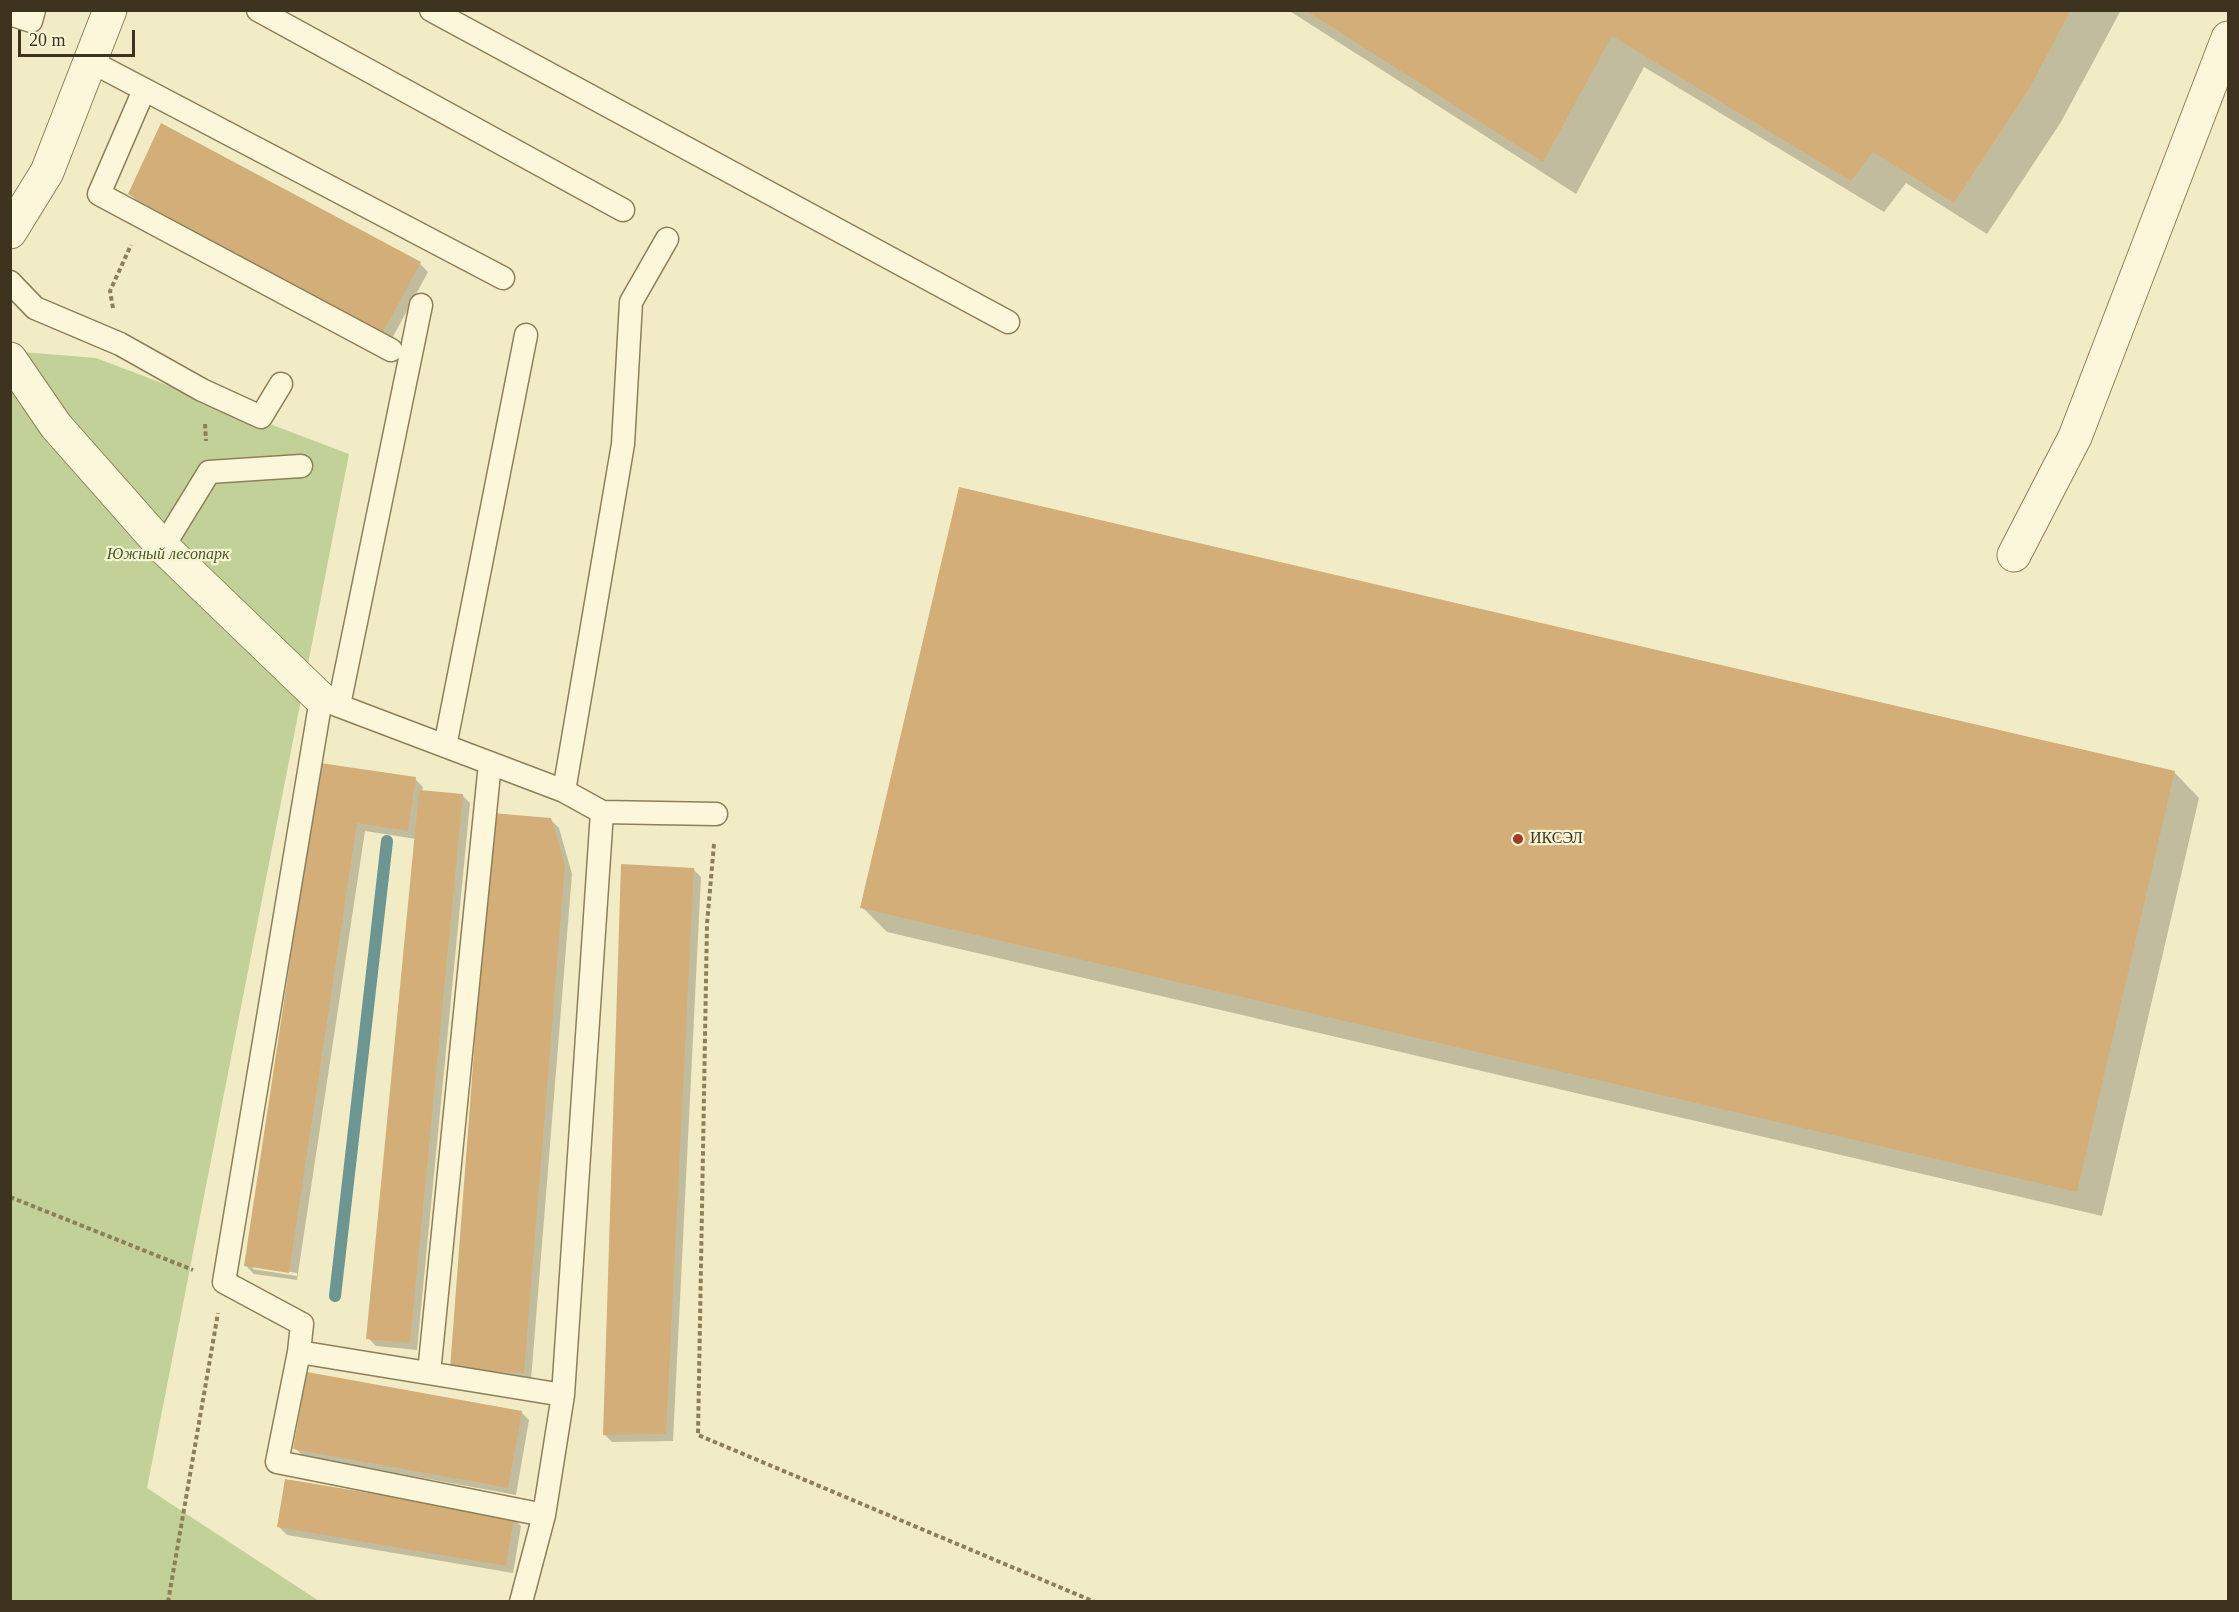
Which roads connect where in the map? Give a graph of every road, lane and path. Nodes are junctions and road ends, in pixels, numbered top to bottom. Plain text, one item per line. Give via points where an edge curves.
1 (34, 10) edge
2 (110, 10) edge
3 (258, 10) edge
4 (431, 10) edge
5 (10, 14) edge
6 (2229, 38) edge
7 (90, 61) junction
8 (144, 90) junction
9 (623, 210) dead end
10 (143, 218) junction
11 (10, 232) edge
12 (667, 239) dead end
13 (503, 278) dead end
14 (10, 282) edge
15 (421, 305) dead end
16 (1008, 322) dead end
17 (526, 335) dead end
18 (120, 344) junction
19 (391, 350) dead end
20 (10, 358) edge
21 (281, 384) dead end
22 (202, 390) junction
23 (301, 466) dead end
24 (208, 472) junction
25 (163, 547) junction
26 (2014, 555) dead end
27 (330, 702) junction
28 (446, 746) junction
29 (490, 763) junction
30 (564, 791) junction
31 (602, 812) junction
32 (716, 814) joint
33 (10, 1197) edge
34 (224, 1282) junction
35 (298, 1352) junction
36 (429, 1373) junction
37 (563, 1395) junction
38 (544, 1515) junction
39 (168, 1602) edge
40 (520, 1602) edge
41 (1095, 1602) edge

1 - 5 lane via 31,21
2 - 7 street
3 - 9 lane
4 - 16 lane
6 - 26 street via 2075,437
7 - 8 lane
7 - 11 street via 47,172
8 - 10 lane via 99,194
8 - 13 lane
10 - 18 path via 110,291
10 - 19 lane
12 - 30 lane via 631,302 623,444
14 - 18 lane via 35,308
15 - 27 lane
17 - 28 lane
18 - 22 lane
20 - 25 street via 56,426
21 - 22 lane via 261,417
22 - 24 path
23 - 24 lane
24 - 25 lane
25 - 27 street
27 - 28 lane
27 - 34 lane
28 - 29 lane
29 - 30 lane
29 - 36 lane
30 - 31 lane
31 - 32 lane
31 - 37 lane
32 - 41 path via 706,924 698,1435
33 - 34 path
34 - 35 lane via 302,1324
34 - 39 path
35 - 36 lane
35 - 38 lane via 277,1462
36 - 37 lane
37 - 38 lane
38 - 40 lane

